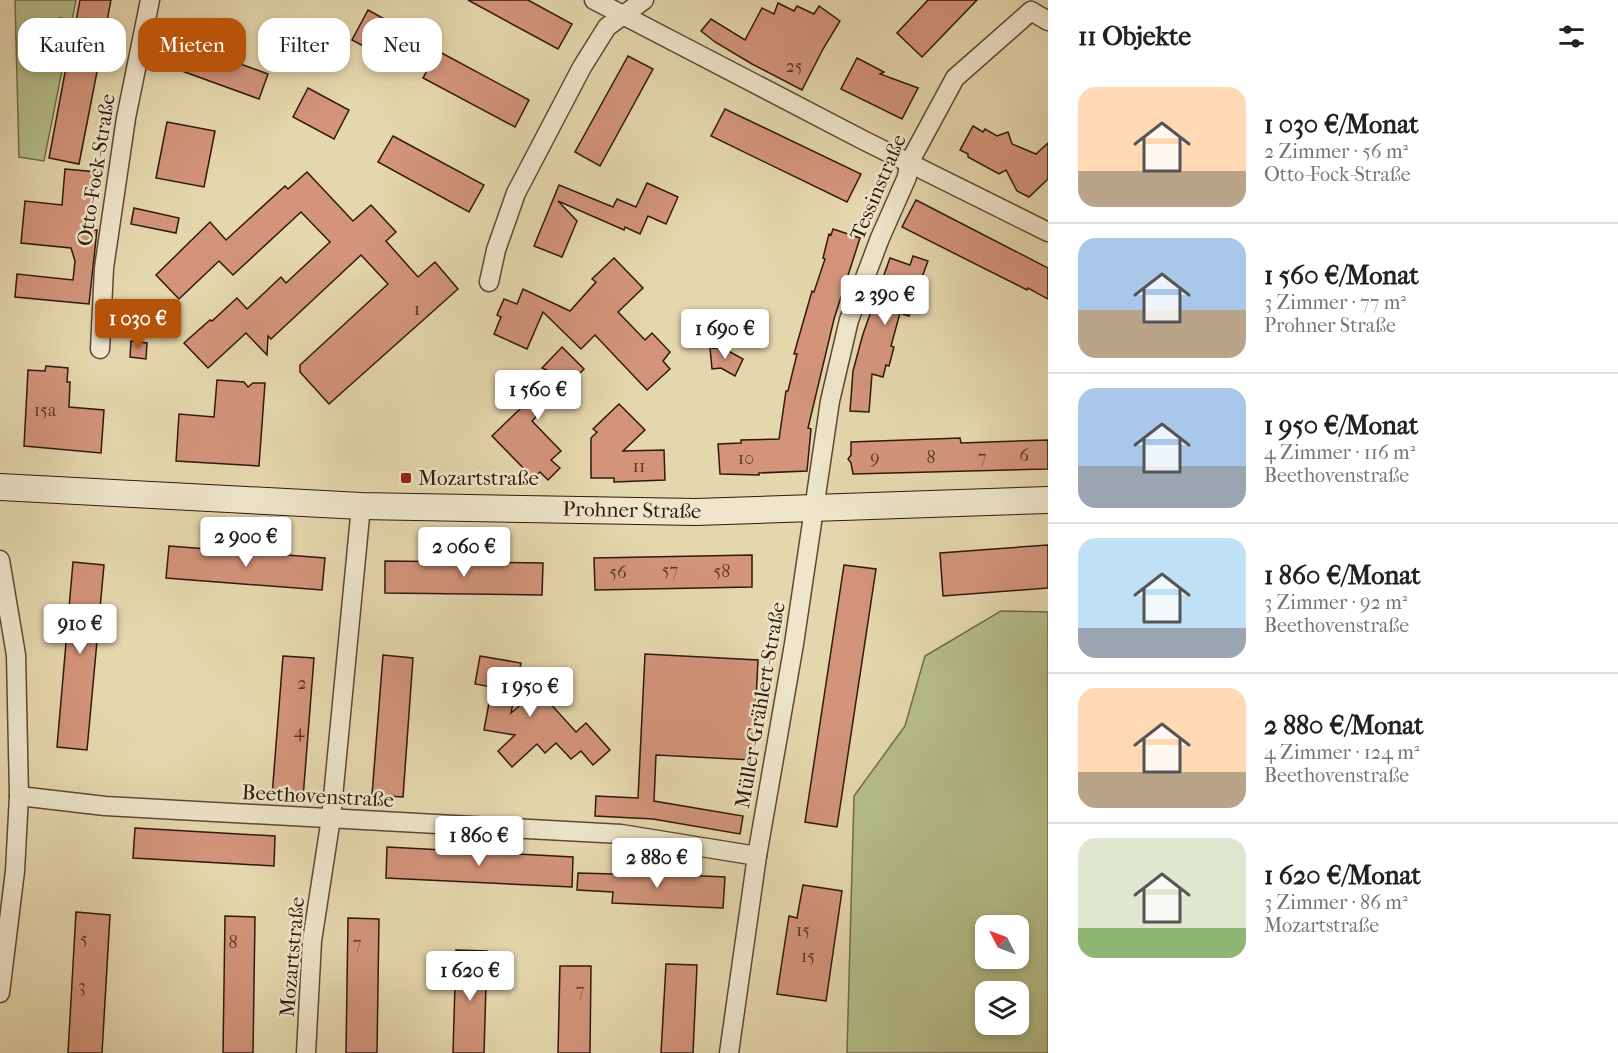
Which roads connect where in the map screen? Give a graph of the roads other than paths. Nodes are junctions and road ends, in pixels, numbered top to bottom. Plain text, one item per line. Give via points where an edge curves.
1 (150, 0) edge
2 (594, 0) edge
3 (644, 0) edge
4 (622, 15) junction
5 (1048, 21) edge
6 (909, 163) junction
7 (1048, 232) edge
8 (489, 282) dead end
9 (100, 349) dead end
10 (0, 487) edge
11 (1048, 500) edge
12 (361, 506) junction
13 (815, 507) junction
14 (0, 560) edge
15 (19, 796) junction
16 (331, 818) junction
17 (757, 856) junction
18 (0, 993) edge
19 (306, 1053) edge
20 (729, 1053) edge

1 - 9 street, Otto-Fock-Straße via 126,118 105,257
2 - 4 street
3 - 4 street
4 - 6 street
4 - 8 street via 607,27 582,68 516,193
5 - 6 street, Tessinstraße via 1031,11 956,78
6 - 7 street
6 - 13 street, Tessinstraße via 907,177 849,320 830,401
10 - 12 main road, Prohner Straße
11 - 13 main road, Prohner Straße
12 - 13 main road, Prohner Straße via 696,512
12 - 16 street, Mozartstraße
13 - 17 street, Müller-Grählert-Straße
14 - 15 street via 16,655
15 - 16 street, Beethovenstraße via 105,806
15 - 18 street via 15,871
16 - 17 street, Beethovenstraße via 621,834
16 - 19 street, Mozartstraße via 312,941
17 - 20 street, Müller-Grählert-Straße

